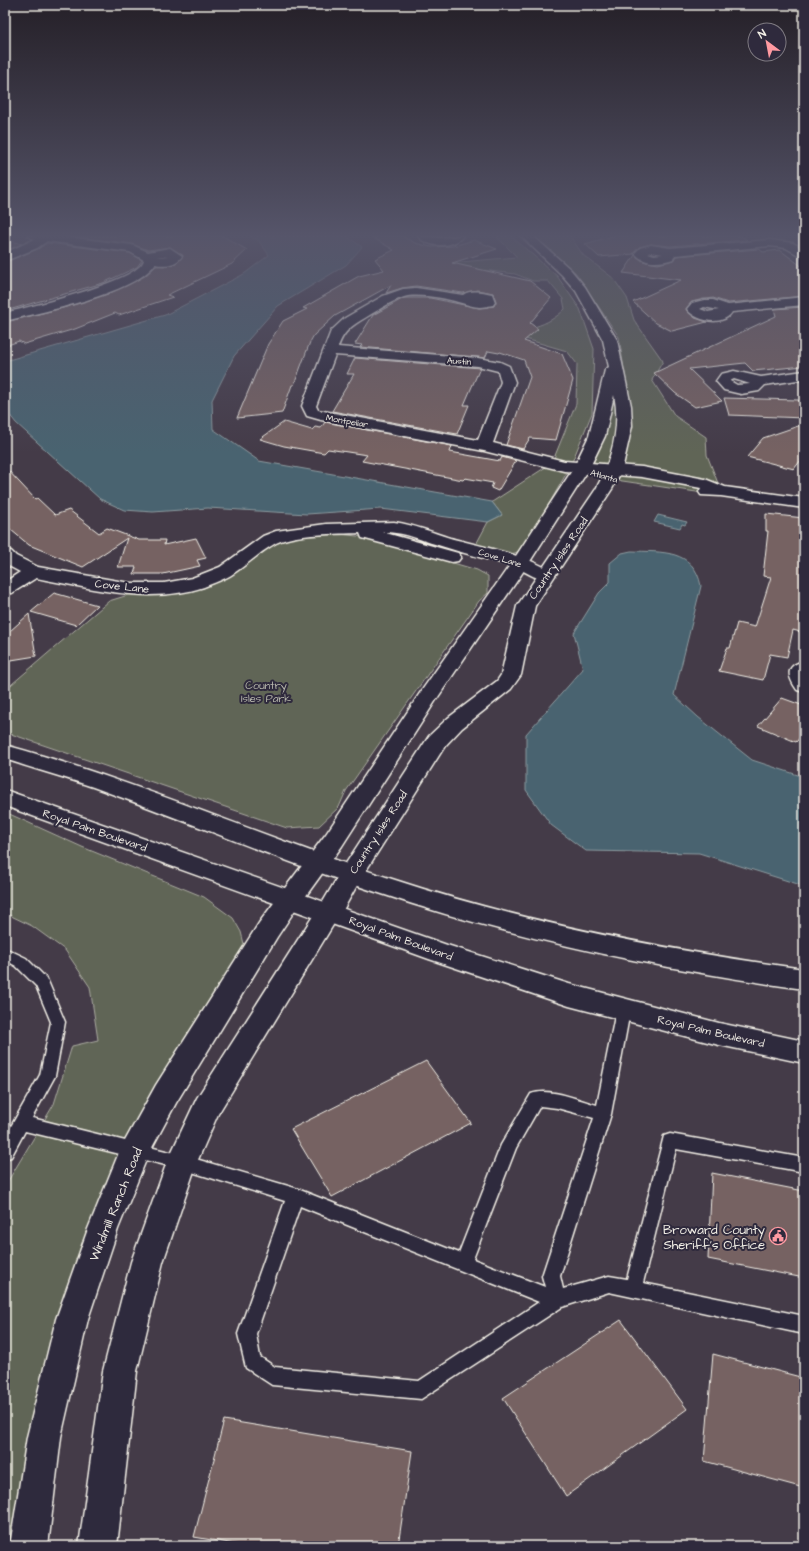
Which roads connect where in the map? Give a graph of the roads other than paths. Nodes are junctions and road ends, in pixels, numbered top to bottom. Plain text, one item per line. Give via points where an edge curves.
1 (37, 308) edge
2 (371, 308) edge
3 (592, 308) edge
4 (732, 308) edge
5 (726, 309) dead end
6 (5, 317) edge
7 (330, 351) junction
8 (613, 363) junction
9 (804, 375) edge
10 (757, 381) dead end
11 (484, 446) junction
12 (581, 469) junction
13 (611, 474) junction
14 (804, 503) edge
15 (5, 555) edge
16 (517, 568) junction
17 (33, 572) junction
18 (545, 575) junction
19 (5, 595) edge
20 (804, 667) edge
21 (804, 686) edge
22 (5, 752) edge
23 (5, 798) edge
24 (318, 863) junction
25 (351, 874) junction
26 (291, 898) junction
27 (329, 912) junction
28 (5, 953) edge
29 (804, 979) edge
30 (623, 1011) junction
31 (804, 1052) edge
32 (603, 1114) junction
33 (22, 1123) junction
34 (135, 1150) junction
35 (5, 1152) edge
36 (182, 1162) junction
37 (804, 1165) edge
38 (295, 1196) junction
39 (463, 1264) junction
40 (632, 1289) junction
41 (557, 1300) junction
42 (804, 1325) edge
43 (29, 1546) edge
44 (98, 1546) edge

1 - 6 street
2 - 7 street, Montpeliar via 350,321 336,334
3 - 8 street, Country Isles Road via 610,340
4 - 5 street
7 - 11 street, Montpeliar via 309,406 312,413
7 - 11 street, Austin via 478,362 504,369 508,382
8 - 12 street, Country Isles Road via 597,436
8 - 13 street, Country Isles Road via 624,406 624,426
9 - 10 street
11 - 12 street, Montpeliar
12 - 13 street, Atlanta
12 - 16 street, Country Isles Road
13 - 14 street, Atlanta via 703,493 721,491
13 - 18 street, Country Isles Road
15 - 17 street, Cove Lane
16 - 17 street, Cove Lane via 398,543 350,528 326,528 282,535 269,540 226,571 198,583 164,589 130,589
16 - 18 street, Cove Lane
16 - 24 street, Country Isles Road
17 - 19 street
18 - 25 street, Country Isles Road via 526,606 511,675 504,685 454,723 437,741
20 - 21 street via 798,673
22 - 24 street via 100,782
23 - 26 street, Royal Palm Boulevard
24 - 25 street
24 - 26 street, Country Isles Road
25 - 27 street, Country Isles Road
25 - 29 street via 439,903 544,931 621,948
26 - 27 street, Royal Palm Boulevard
26 - 34 street, Windmill Ranch Road via 268,930 170,1087
27 - 30 street, Royal Palm Boulevard via 438,952
27 - 36 street via 207,1107
28 - 33 lane via 20,962 42,983 58,1022 47,1076
30 - 31 street, Royal Palm Boulevard
30 - 32 lane
32 - 39 lane via 557,1101 536,1099 509,1145
32 - 41 lane via 551,1276
33 - 34 lane
33 - 35 lane
34 - 36 lane
34 - 43 street, Windmill Ranch Road via 103,1229 72,1319 44,1436
36 - 38 lane
36 - 44 street via 147,1262 120,1371
37 - 40 lane via 670,1141
38 - 39 lane
38 - 41 lane via 247,1334 252,1362 272,1376 421,1390
39 - 41 lane
40 - 41 lane via 609,1284
40 - 42 lane

